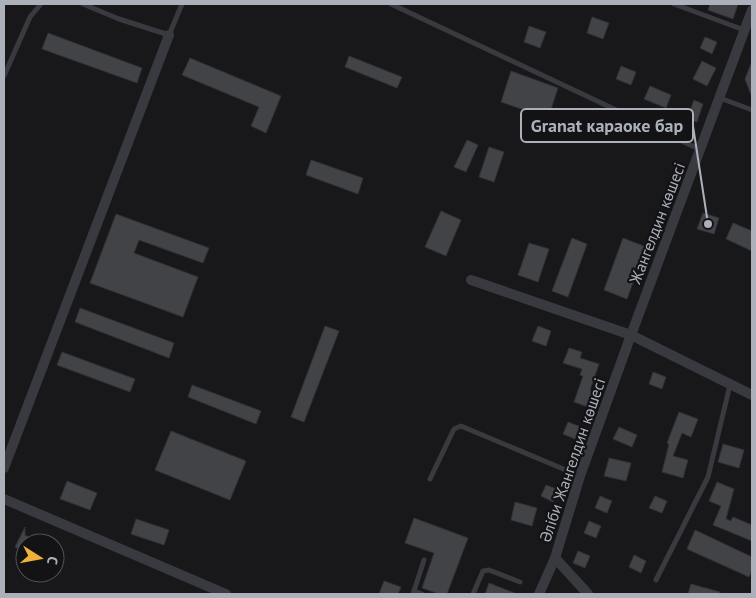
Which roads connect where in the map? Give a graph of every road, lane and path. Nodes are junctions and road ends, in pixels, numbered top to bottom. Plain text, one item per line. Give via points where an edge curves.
1 (41, 4) edge
2 (83, 4) edge
3 (182, 4) edge
4 (391, 4) edge
5 (674, 4) edge
6 (752, 10) edge
7 (745, 30) junction
8 (169, 35) junction
9 (4, 76) edge
10 (720, 98) junction
11 (752, 110) edge
12 (701, 151) junction
13 (471, 280) dead end
14 (631, 335) junction
15 (730, 385) junction
16 (752, 395) edge
17 (4, 468) edge
18 (580, 476) junction
19 (430, 479) dead end
20 (4, 499) edge
21 (555, 558) junction
22 (424, 560) dead end
23 (656, 580) dead end
24 (520, 582) dead end
25 (413, 593) edge
26 (226, 594) edge
27 (422, 594) edge
28 (473, 594) edge
29 (539, 594) edge
30 (588, 594) edge

1 - 9 lane via 30,17
2 - 8 lane via 119,20
3 - 8 lane
4 - 12 lane
5 - 7 lane
6 - 7 street, Жангелдин көшесі
7 - 10 street, Жангелдин көшесі
8 - 17 street
10 - 11 lane
10 - 12 street, Жангелдин көшесі
12 - 14 street, Жангелдин көшесі
13 - 14 street
14 - 15 street
14 - 18 street, Әліби Жангелдин көшесі
15 - 16 street
15 - 23 lane via 708,477
18 - 19 lane via 461,426 454,429
18 - 21 street, Әліби Жангелдин көшесі
20 - 26 street
21 - 29 street, Әліби Жангелдин көшесі
21 - 30 street
22 - 25 lane
24 - 28 lane via 490,570 483,571
25 - 27 lane

